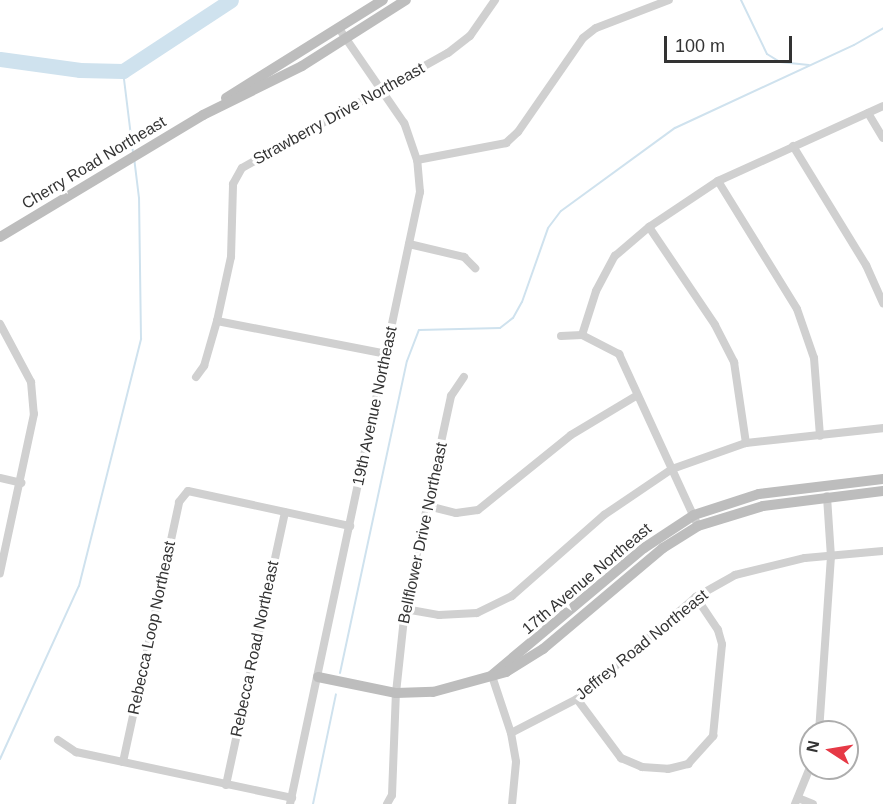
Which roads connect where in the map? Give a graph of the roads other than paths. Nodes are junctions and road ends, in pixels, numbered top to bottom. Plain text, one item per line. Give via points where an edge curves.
1 (383, 0) edge
2 (406, 0) edge
3 (495, 0) edge
4 (669, 0) edge
5 (338, 27) junction
6 (346, 40) junction
7 (381, 92) junction
8 (883, 106) edge
9 (868, 113) junction
10 (203, 115) junction
11 (883, 138) edge
12 (793, 146) junction
13 (417, 160) junction
14 (718, 181) junction
15 (649, 227) junction
16 (0, 237) edge
17 (409, 243) junction
18 (475, 268) dead end
19 (883, 303) edge
20 (217, 321) junction
21 (0, 324) edge
22 (582, 335) junction
23 (561, 336) dead end
24 (387, 354) junction
25 (196, 377) dead end
26 (464, 377) dead end
27 (636, 396) junction
28 (883, 428) edge
29 (820, 436) junction
30 (746, 443) junction
31 (672, 469) junction
32 (0, 478) edge
33 (883, 479) edge
34 (21, 483) junction
35 (826, 491) junction
36 (883, 491) edge
37 (428, 506) junction
38 (285, 512) junction
39 (696, 520) junction
40 (350, 526) junction
41 (883, 551) edge
42 (831, 557) junction
43 (0, 573) edge
44 (696, 597) junction
45 (405, 609) junction
46 (492, 676) junction
47 (318, 677) junction
48 (396, 693) junction
49 (577, 699) junction
50 (820, 720) edge
51 (511, 733) junction
52 (58, 740) dead end
53 (123, 762) junction
54 (805, 780) edge
55 (226, 785) junction
56 (291, 801) edge
57 (797, 801) edge
58 (387, 804) edge
59 (512, 804) edge
60 (813, 804) edge

1 - 5 street, Cherry Road Northeast
2 - 6 street, Cherry Road Northeast
3 - 7 street, Strawberry Drive Northeast via 463,42
4 - 13 street via 596,28 583,38 518,132 506,143
5 - 6 street, 19th Avenue Northeast
5 - 10 street, Cherry Road Northeast via 281,60
6 - 7 street, 19th Avenue Northeast
6 - 10 street, Cherry Road Northeast
7 - 13 street, 19th Avenue Northeast via 404,123
7 - 20 street, Strawberry Drive Northeast via 242,168 232,184 231,257
8 - 9 street
9 - 11 street
9 - 12 street
10 - 16 street, Cherry Road Northeast
12 - 14 street
12 - 19 street via 866,265
13 - 17 street, 19th Avenue Northeast via 420,192
14 - 15 street
14 - 29 street via 797,309 813,358
15 - 22 street via 615,256 596,291
15 - 30 street via 715,326 734,362
17 - 18 street via 464,257
17 - 24 street, 19th Avenue Northeast
20 - 24 street
20 - 25 street, Strawberry Drive Northeast via 204,366
21 - 34 street via 31,382 34,414
22 - 23 street
22 - 27 street via 619,354
24 - 40 street, 19th Avenue Northeast
26 - 37 street, Bellflower Drive Northeast via 452,396
27 - 31 street
27 - 37 street via 571,435 478,510 456,513
28 - 29 street
29 - 30 street
30 - 31 street
31 - 39 street
31 - 45 street via 604,515 512,596 477,614 439,615
32 - 34 street
33 - 35 street, 17th Avenue Northeast
34 - 43 street
35 - 36 street, 17th Avenue Northeast
35 - 39 street, 17th Avenue Northeast via 747,497
35 - 42 street
37 - 45 street, Bellflower Drive Northeast
38 - 40 street, Rebecca Loop Northeast
38 - 53 street, Rebecca Loop Northeast via 188,491 179,502
38 - 55 street, Rebecca Road Northeast
39 - 46 street, 17th Avenue Northeast via 644,548
40 - 47 street, 19th Avenue Northeast
41 - 42 street, Jeffrey Road Northeast
42 - 44 street, Jeffrey Road Northeast via 768,565 735,575
42 - 50 street
44 - 49 street, Jeffrey Road Northeast
44 - 49 street via 718,630 722,644 713,736 688,764 668,769 642,768 621,758
45 - 48 street, Bellflower Drive Northeast
46 - 48 street, 17th Avenue Northeast via 433,692
46 - 51 street
47 - 48 street, 17th Avenue Northeast
47 - 56 street, 19th Avenue Northeast
48 - 58 street, Bellflower Drive Northeast via 392,795
49 - 51 street, Jeffrey Road Northeast
51 - 59 street via 516,762
52 - 53 street via 76,752
53 - 55 street
54 - 57 street
55 - 56 street
57 - 60 street

